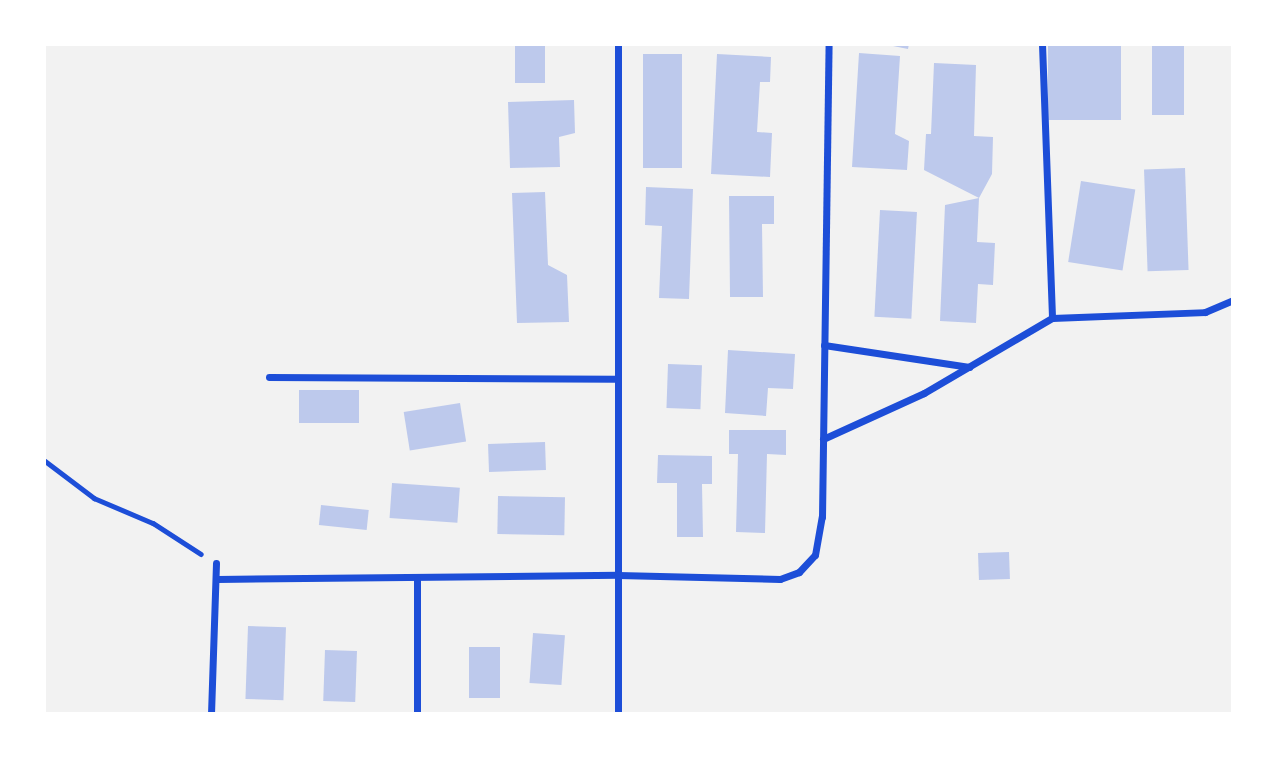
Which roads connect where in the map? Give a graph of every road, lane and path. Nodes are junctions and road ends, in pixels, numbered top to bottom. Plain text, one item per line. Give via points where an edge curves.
1 (618, 44) edge
2 (829, 44) edge
3 (1042, 44) edge
4 (1233, 299) edge
5 (1052, 318) junction
6 (824, 345) junction
7 (970, 367) junction
8 (269, 377) dead end
9 (616, 379) junction
10 (823, 439) junction
11 (44, 460) edge
12 (216, 563) joint
13 (618, 575) junction
14 (217, 579) junction
15 (417, 579) junction
16 (211, 714) edge
17 (417, 714) edge
18 (618, 714) edge

1 - 9 street
2 - 6 street
3 - 5 street
4 - 5 street via 1205,312
5 - 7 street
6 - 7 street
6 - 10 street
7 - 10 street
8 - 9 street
9 - 13 street
10 - 13 street via 820,535 815,555 799,572 780,579
11 - 12 path via 94,498 153,523
12 - 14 street
13 - 15 street
13 - 18 street
14 - 15 street
14 - 16 street
15 - 17 street

